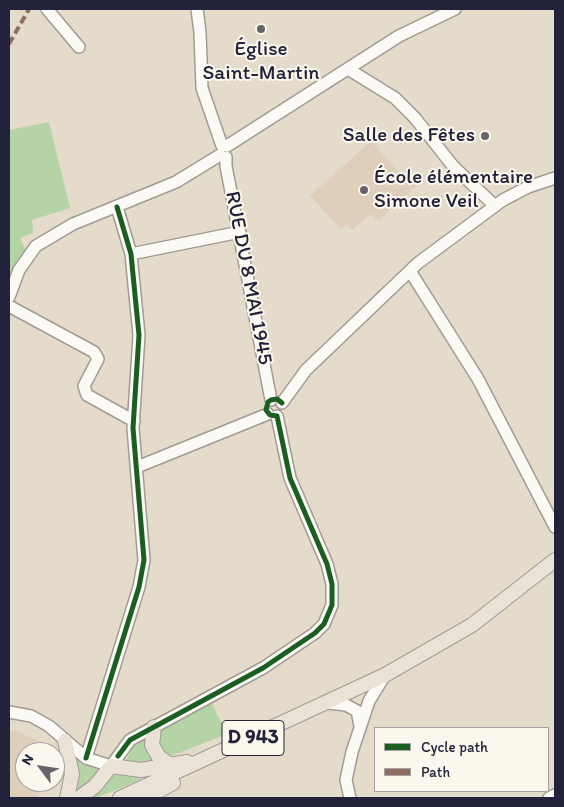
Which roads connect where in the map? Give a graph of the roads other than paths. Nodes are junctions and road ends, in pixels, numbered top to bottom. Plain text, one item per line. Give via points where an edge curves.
1 (47, 9) edge
2 (197, 9) edge
3 (455, 9) edge
4 (79, 46) dead end
5 (348, 69) junction
6 (224, 151) junction
7 (555, 178) edge
8 (495, 206) junction
9 (117, 207) junction
10 (240, 232) junction
11 (131, 254) junction
12 (410, 271) junction
13 (9, 297) edge
14 (9, 306) edge
15 (276, 401) junction
16 (272, 415) junction
17 (134, 421) junction
18 (137, 467) junction
19 (555, 527) edge
20 (555, 560) edge
21 (385, 675) junction
22 (328, 703) junction
23 (9, 712) edge
24 (360, 726) junction
25 (154, 727) junction
26 (65, 741) junction
27 (86, 758) junction
28 (203, 760) junction
29 (170, 765) junction
30 (111, 766) junction
31 (555, 794) edge
32 (349, 795) edge
33 (67, 798) edge
34 (79, 798) edge
35 (120, 798) edge
36 (145, 798) edge
37 (549, 798) edge

1 - 4 street
2 - 6 street, RUE DU 8 MAI 1945 via 202,88
3 - 5 street via 401,35
5 - 6 street
5 - 8 street via 396,98 453,166
6 - 9 street via 176,182
6 - 10 street, RUE DU 8 MAI 1945
7 - 8 street via 511,195
8 - 12 street
9 - 11 street
9 - 13 street via 68,227 36,246 19,270
10 - 11 street
10 - 15 street, RUE DU 8 MAI 1945
11 - 17 street via 139,336
12 - 15 street
12 - 19 street via 478,379
14 - 17 street via 94,352 98,359 84,386 87,395
15 - 16 street via 266,406
16 - 18 street
16 - 25 street via 290,478 327,564 332,584 332,605 324,624 315,634 263,668
17 - 18 street
18 - 27 street via 144,560 139,588
20 - 21 main road, D 943 via 472,625
21 - 22 main road, D 943
21 - 24 street via 369,701
22 - 24 street via 346,705 356,711
22 - 28 main road, D 943
23 - 26 street via 31,716 49,726
24 - 32 street via 347,770
25 - 29 main road via 152,745 159,757
25 - 30 street via 130,740
26 - 27 street
26 - 33 main road via 72,774
27 - 30 street
28 - 29 main road
28 - 35 main road, D 943
28 - 36 main road via 196,771
29 - 30 main road via 141,770
30 - 34 main road via 95,786
31 - 37 street

